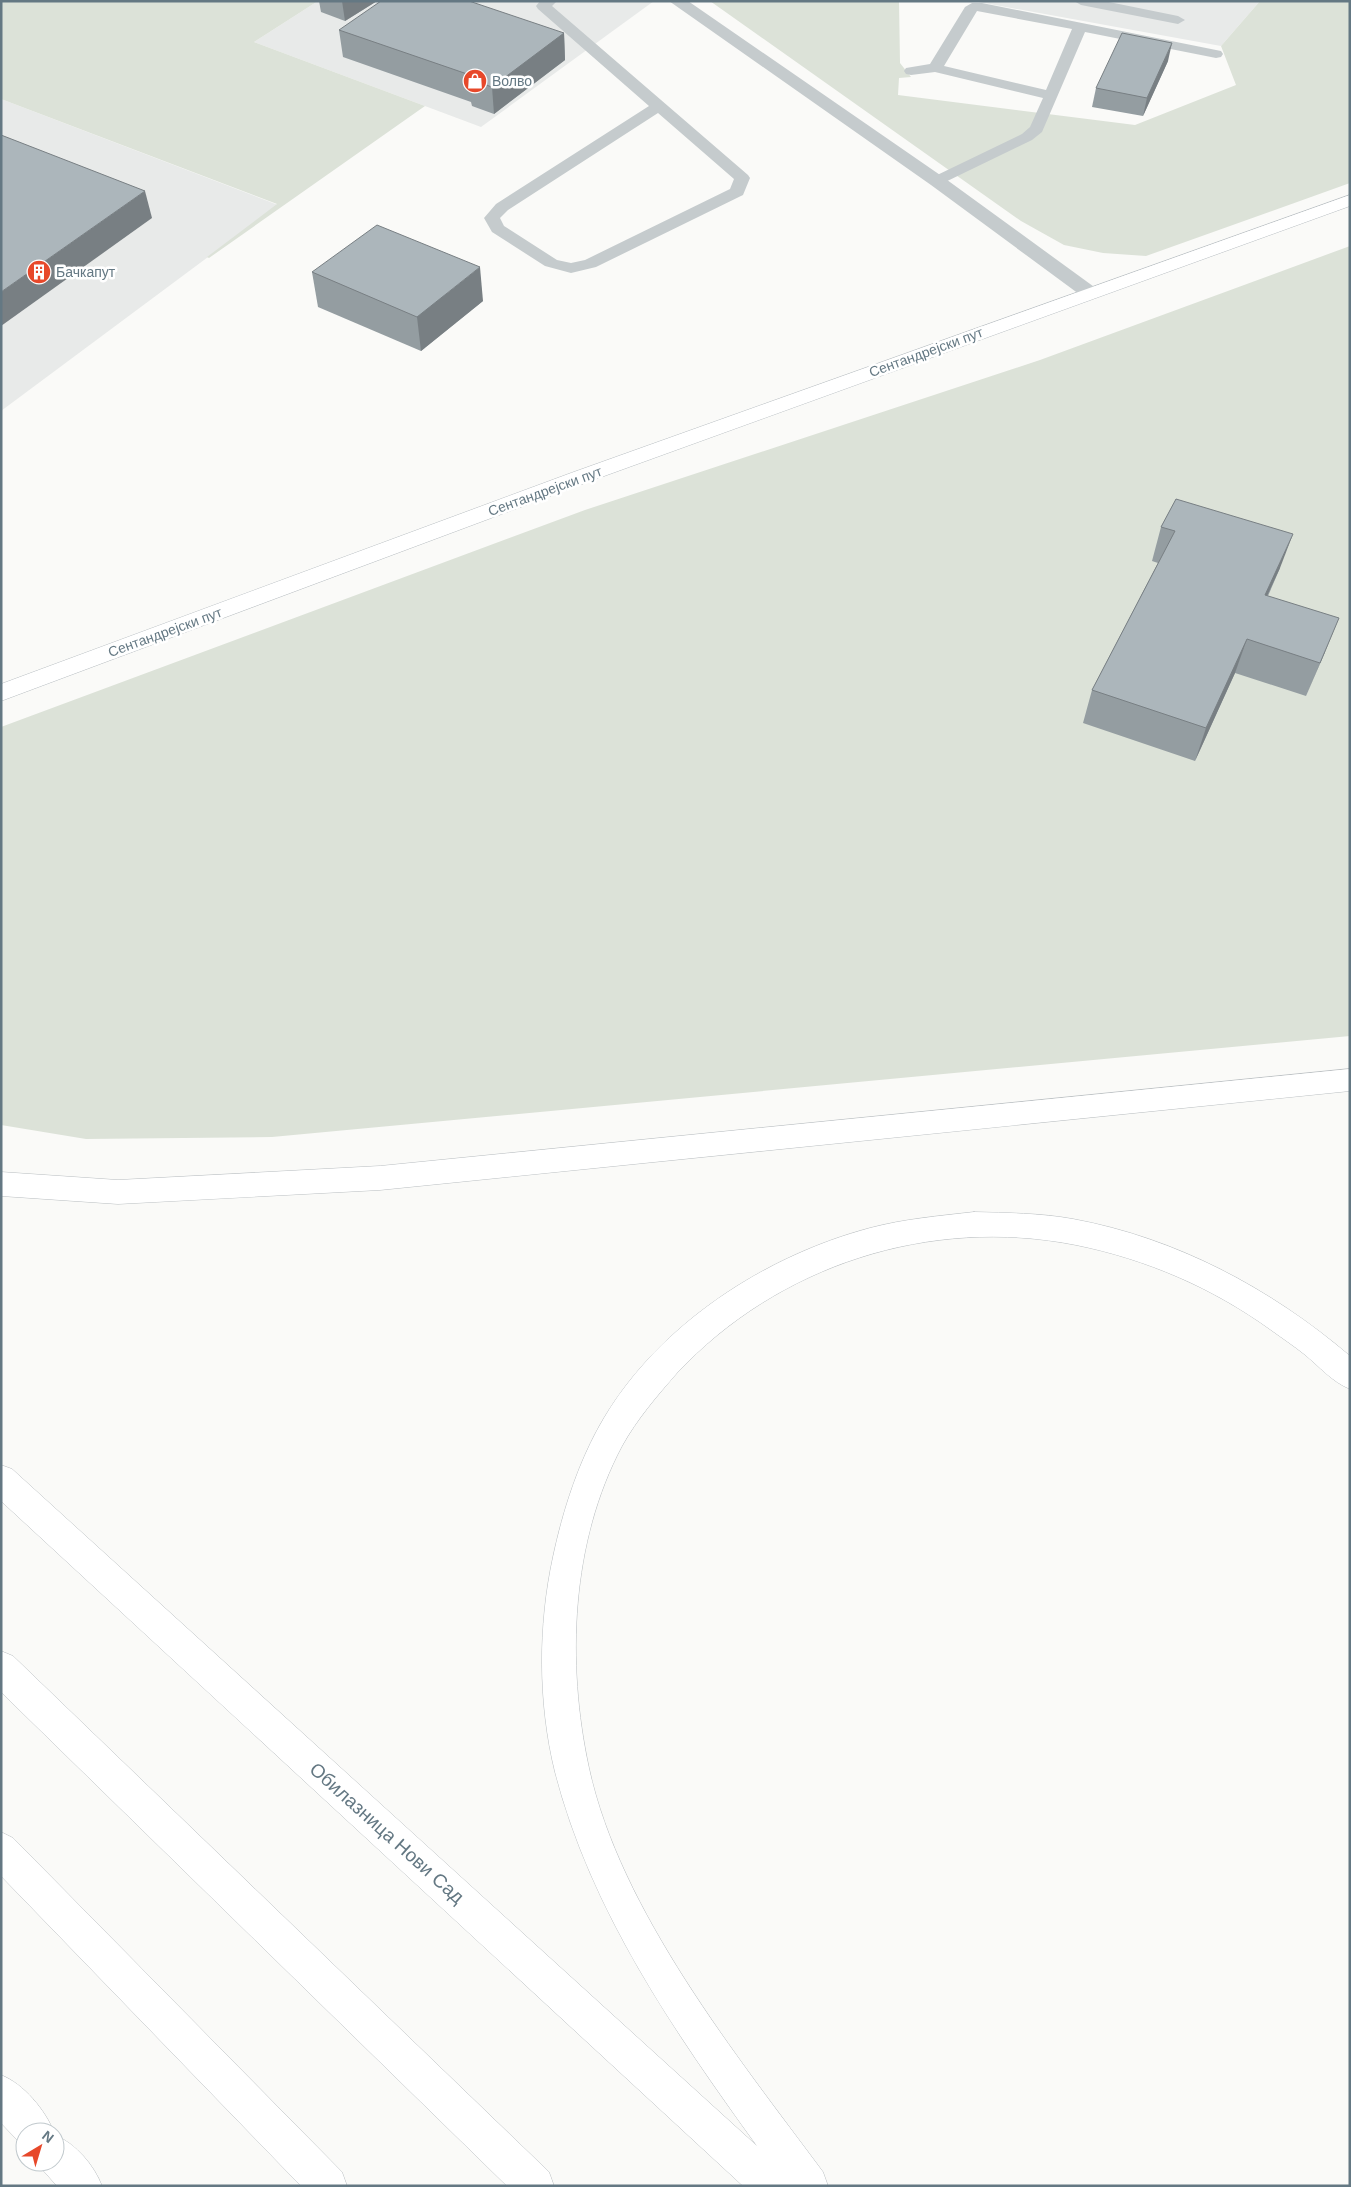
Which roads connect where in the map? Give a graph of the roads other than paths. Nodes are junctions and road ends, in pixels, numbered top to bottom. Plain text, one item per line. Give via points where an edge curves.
1 (550, 1) edge
2 (677, 1) edge
3 (1081, 1) edge
4 (1178, 20) dead end
5 (1080, 27) junction
6 (1216, 54) dead end
7 (935, 68) junction
8 (911, 71) dead end
9 (1052, 96) junction
10 (659, 106) junction
11 (937, 181) junction
12 (1350, 200) edge
13 (1090, 293) junction
14 (1, 693) edge
15 (1350, 1080) edge
16 (1, 1184) edge
17 (1350, 1375) edge
18 (1, 1480) edge
19 (1, 1668) edge
20 (1, 1850) edge
21 (1, 2094) edge
22 (26, 2122) edge
23 (65, 2165) edge
24 (83, 2186) edge
25 (328, 2186) edge
26 (535, 2186) edge
27 (772, 2186) edge
28 (808, 2186) edge

1 - 10 lane via 543,6
2 - 11 street
3 - 4 lane
5 - 6 lane
5 - 7 lane via 972,7
5 - 9 lane
7 - 8 lane
7 - 9 lane
9 - 11 lane via 1037,129 1027,137
10 - 10 lane via 742,178 737,192 590,264 571,268 551,263 498,229 492,218 502,207
11 - 13 street
12 - 13 main road, Сентандрејски пут
13 - 14 main road, Сентандрејски пут via 578,478
15 - 16 main road via 380,1178 118,1192
17 - 28 main road via 1315,1344 1263,1306 1188,1266 1107,1240 1028,1226 944,1226 868,1240 783,1273 716,1315 688,1338 631,1404 609,1439 591,1482 577,1516 568,1556 561,1599 558,1655 561,1706 570,1764 589,1829 659,1971
18 - 27 main road, Обилазница Нови Сад
19 - 26 main road
20 - 25 main road
21 - 22 main road
23 - 24 main road

